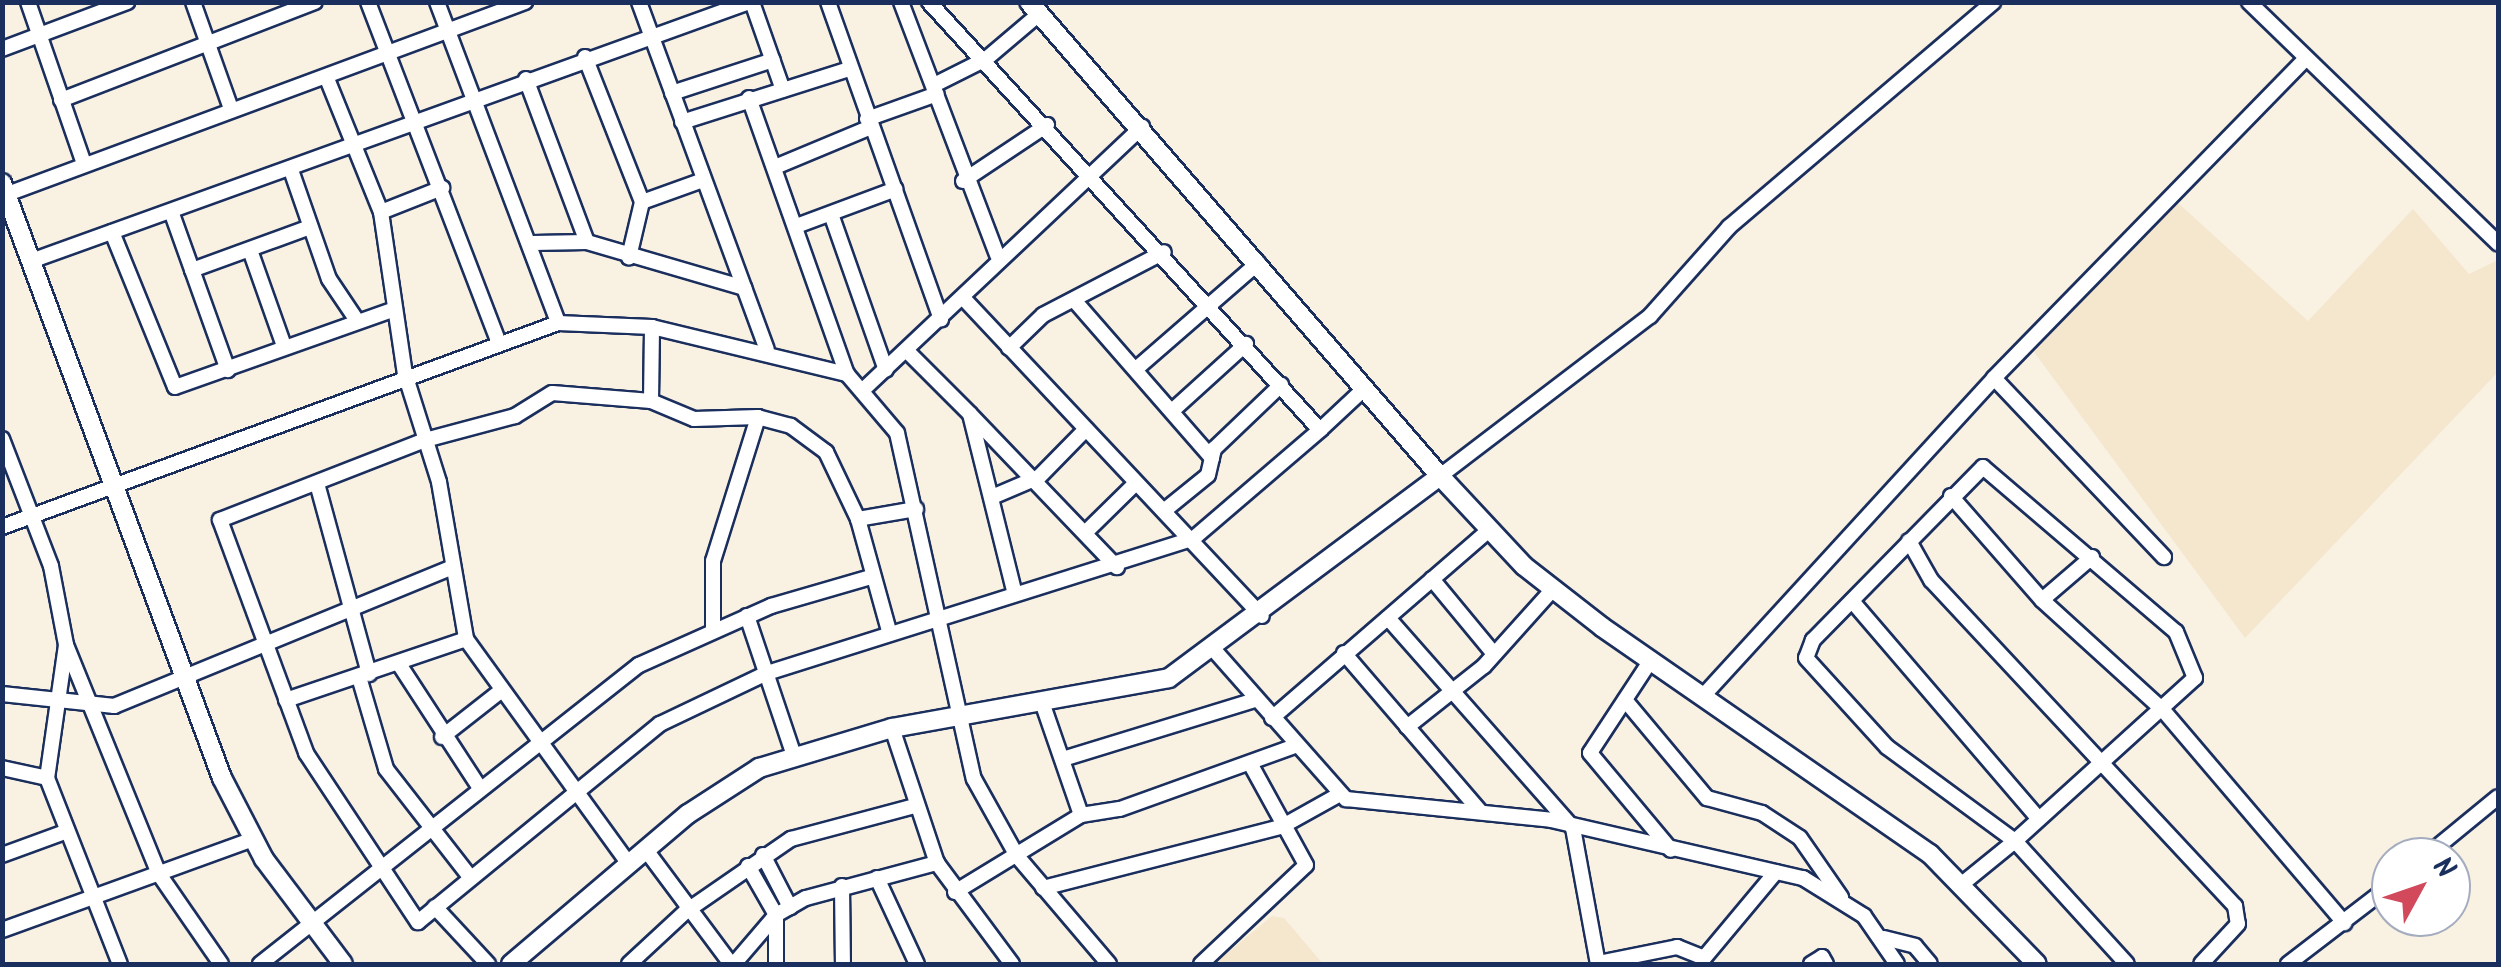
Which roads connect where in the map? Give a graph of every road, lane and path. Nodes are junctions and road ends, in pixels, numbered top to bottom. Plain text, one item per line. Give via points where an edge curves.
1 (28, 2) edge
2 (127, 2) edge
3 (193, 2) edge
4 (314, 2) edge
5 (368, 2) edge
6 (437, 2) edge
7 (639, 2) edge
8 (750, 2) edge
9 (828, 2) edge
10 (901, 2) edge
11 (929, 2) edge
12 (1993, 2) edge
13 (2249, 2) edge
14 (520, 3) edge
15 (1034, 8) edge
16 (447, 30) junction
17 (650, 33) junction
18 (40, 35) junction
19 (208, 46) junction
20 (2, 49) edge
21 (388, 55) junction
22 (586, 57) junction
23 (986, 59) junction
24 (2305, 59) junction
25 (773, 60) junction
26 (849, 69) junction
27 (526, 79) junction
28 (328, 81) junction
29 (783, 90) junction
30 (936, 90) junction
31 (672, 93) junction
32 (748, 98) junction
33 (62, 100) junction
34 (472, 100) junction
35 (231, 109) junction
36 (414, 122) junction
37 (682, 122) junction
38 (869, 123) junction
39 (1047, 124) junction
40 (1142, 128) junction
41 (356, 146) junction
42 (84, 164) junction
43 (774, 167) junction
44 (290, 170) junction
45 (1093, 172) junction
46 (703, 180) junction
47 (964, 181) junction
48 (442, 188) junction
49 (896, 189) junction
50 (4, 192) edge
51 (642, 202) junction
52 (171, 211) junction
53 (381, 212) junction
54 (830, 214) junction
55 (799, 224) junction
56 (310, 227) junction
57 (112, 232) junction
58 (587, 242) junction
59 (532, 244) junction
60 (2498, 244) edge
61 (250, 250) junction
62 (1164, 252) junction
63 (998, 255) junction
64 (629, 257) junction
65 (30, 262) junction
66 (1258, 263) junction
67 (192, 270) junction
68 (744, 288) junction
69 (1074, 300) junction
70 (966, 302) junction
71 (1210, 304) junction
72 (395, 309) junction
73 (356, 318) junction
74 (941, 320) junction
75 (558, 323) junction
76 (652, 327) junction
77 (497, 338) junction
78 (1246, 344) junction
79 (284, 346) junction
80 (1008, 348) junction
81 (767, 349) junction
82 (909, 353) junction
83 (1136, 369) junction
84 (228, 370) junction
85 (886, 370) junction
86 (405, 374) junction
87 (847, 374) junction
88 (1994, 378) junction
89 (1282, 384) junction
90 (865, 388) junction
91 (1365, 388) junction
92 (651, 402) junction
93 (1172, 411) junction
94 (970, 414) junction
95 (758, 417) junction
96 (1086, 429) junction
97 (1320, 430) junction
98 (2, 440) edge
99 (425, 440) junction
100 (1212, 458) junction
101 (1440, 476) junction
102 (1039, 477) junction
103 (1136, 483) junction
104 (318, 487) junction
105 (114, 490) junction
106 (1951, 496) junction
107 (992, 497) junction
108 (916, 509) junction
109 (1165, 510) junction
110 (35, 517) junction
111 (858, 519) junction
112 (2, 527) edge
113 (1088, 530) junction
114 (1488, 531) junction
115 (1194, 538) junction
116 (1909, 541) junction
117 (2092, 556) junction
118 (2164, 557) dead end
119 (1117, 567) junction
120 (450, 568) junction
121 (871, 577) junction
122 (1432, 578) junction
123 (1553, 588) junction
124 (1014, 591) junction
125 (2042, 600) junction
126 (1852, 601) junction
127 (351, 605) junction
128 (944, 613) junction
129 (746, 616) junction
130 (1262, 616) junction
131 (1388, 618) junction
132 (713, 630) junction
133 (889, 632) junction
134 (466, 639) junction
135 (262, 640) junction
136 (66, 645) junction
137 (1215, 651) junction
138 (1344, 653) junction
139 (1494, 654) junction
140 (1651, 660) junction
141 (401, 667) junction
142 (767, 673) junction
143 (364, 675) junction
144 (186, 680) junction
145 (1450, 689) junction
146 (502, 690) junction
147 (2, 694) edge
148 (1703, 696) junction
149 (286, 700) junction
150 (1255, 700) junction
151 (1625, 700) junction
152 (56, 703) junction
153 (1043, 705) junction
154 (95, 707) junction
155 (2163, 710) junction
156 (958, 716) junction
157 (1272, 718) junction
158 (1407, 726) junction
159 (892, 728) junction
160 (442, 737) junction
161 (538, 740) junction
162 (1296, 746) junction
163 (793, 753) junction
164 (1063, 759) junction
165 (2102, 761) junction
166 (1250, 764) junction
167 (2, 768) edge
168 (47, 778) junction
169 (480, 788) junction
170 (574, 792) junction
171 (1340, 794) junction
172 (2498, 797) edge
173 (916, 806) junction
174 (1481, 812) junction
175 (1081, 814) junction
176 (2039, 820) junction
177 (430, 828) junction
178 (1281, 828) junction
179 (1573, 828) junction
180 (65, 832) junction
181 (2449, 837) edge
182 (253, 839) junction
183 (2015, 841) junction
184 (646, 850) junction
185 (1672, 851) junction
186 (2, 855) edge
187 (764, 856) junction
188 (1017, 856) junction
189 (937, 863) junction
190 (629, 864) junction
191 (748, 866) junction
192 (378, 869) junction
193 (1776, 872) junction
194 (159, 874) junction
195 (470, 877) junction
196 (877, 878) junction
197 (1962, 884) junction
198 (842, 886) junction
199 (1043, 888) junction
200 (956, 892) junction
201 (94, 898) junction
202 (1841, 898) junction
203 (2371, 901) edge
204 (790, 906) junction
205 (435, 907) junction
206 (685, 912) junction
207 (776, 915) junction
208 (309, 922) junction
209 (2344, 923) junction
210 (2, 930) edge
211 (1884, 938) junction
212 (726, 963) edge
213 (118, 964) edge
214 (221, 964) edge
215 (260, 964) edge
216 (344, 964) edge
217 (488, 964) edge
218 (511, 964) edge
219 (629, 964) edge
220 (776, 964) edge
221 (843, 964) edge
222 (917, 964) edge
223 (1012, 964) edge
224 (1109, 964) edge
225 (1202, 964) edge
226 (1598, 964) edge
227 (1811, 964) edge
228 (1826, 964) edge
229 (1897, 964) edge
230 (1930, 964) edge
231 (2037, 964) edge
232 (2127, 964) edge
233 (2201, 964) edge
234 (2288, 964) edge

1 - 18 street
2 - 18 street
3 - 19 street
4 - 19 street
5 - 21 street
6 - 16 street
7 - 17 street
8 - 17 street
8 - 25 street
9 - 26 street
10 - 30 street
11 - 23 street
12 - 101 street via 1729,227 1650,316
13 - 24 street
14 - 16 street
15 - 23 street
15 - 40 street
16 - 21 street
16 - 34 street
17 - 22 street
17 - 31 street
18 - 20 street
18 - 33 street
19 - 33 street
19 - 35 street
21 - 28 street
21 - 36 street
22 - 27 street
22 - 51 street
23 - 30 street
23 - 39 street
24 - 60 street
24 - 88 street
25 - 29 street
25 - 31 street
26 - 29 street
26 - 38 street
27 - 34 street
27 - 58 street
28 - 35 street
28 - 41 street
29 - 32 street
30 - 38 street
30 - 47 street
31 - 37 street
32 - 37 street
32 - 43 street
33 - 42 street
34 - 36 street
34 - 59 street
35 - 42 street
36 - 41 street
36 - 48 street
37 - 46 street
38 - 43 street
38 - 49 street
39 - 45 street
39 - 47 street
40 - 45 street
40 - 66 street
41 - 44 street
41 - 53 street
42 - 50 street
43 - 55 street
44 - 52 street
44 - 56 street
45 - 62 street
45 - 63 street
46 - 51 street
46 - 68 street
47 - 63 street
48 - 53 street
48 - 77 street
49 - 54 street
49 - 74 street
50 - 65 street
51 - 64 street
52 - 57 street
52 - 67 street
53 - 72 street
54 - 55 street
54 - 85 street
55 - 87 street
56 - 61 street
56 - 73 street
57 - 65 street
57 - 84 street via 169,381 187,386
58 - 59 street
58 - 64 street
59 - 75 street
61 - 67 street
61 - 79 street
62 - 69 street
62 - 71 street
63 - 70 street
64 - 68 street
65 - 105 street
66 - 71 street
66 - 91 street
67 - 84 street
68 - 81 street
69 - 80 street
69 - 83 street
70 - 74 street
70 - 80 street
71 - 78 street
71 - 83 street
72 - 73 street
72 - 86 street
73 - 79 street
74 - 82 street
75 - 76 street
75 - 77 street
76 - 81 street
76 - 92 street
77 - 86 street
78 - 89 street
78 - 93 street
79 - 84 street
80 - 96 street
81 - 87 street
82 - 85 street
82 - 94 street
83 - 93 street
85 - 90 street
86 - 99 street
86 - 105 street
87 - 90 street
88 - 118 street
88 - 148 street
89 - 97 street
89 - 100 street
90 - 108 street via 897,434
91 - 97 street
91 - 101 street
92 - 95 street via 694,420
92 - 99 street via 565,391 515,416
93 - 100 street
94 - 102 street
94 - 107 street
95 - 111 street via 826,452
95 - 132 street via 712,561
96 - 102 street
96 - 103 street
97 - 115 street
98 - 110 street
99 - 104 street
99 - 120 street
100 - 109 street via 1208,475
101 - 114 street
101 - 130 street
102 - 107 street
102 - 113 street
103 - 109 street
103 - 113 street
104 - 127 street
104 - 135 street via 220,520
105 - 110 street
105 - 144 street
106 - 116 street
106 - 117 street via 1975,469 1995,470
106 - 125 street
107 - 124 street
108 - 111 street
108 - 128 street
109 - 115 street
110 - 112 street
110 - 136 street
111 - 121 street
113 - 119 street
114 - 122 street
114 - 123 street
115 - 119 street
115 - 130 street
116 - 126 street
116 - 165 street via 1931,580
117 - 125 street
117 - 155 street via 2191,651 2195,678
119 - 124 street
120 - 127 street
120 - 134 street
121 - 129 street
121 - 133 street
122 - 131 street
122 - 139 street
123 - 139 street
123 - 140 street
124 - 128 street
125 - 155 street
126 - 176 street
126 - 183 street via 1807,650 1810,669 1887,746
127 - 135 street
127 - 143 street
128 - 133 street
128 - 156 street
129 - 132 street
129 - 142 street
130 - 137 street
131 - 138 street
131 - 145 street
132 - 161 street via 639,665
133 - 142 street
134 - 141 street
134 - 146 street
135 - 144 street
135 - 149 street
136 - 152 street
136 - 154 street
137 - 150 street
137 - 153 street via 1169,678
138 - 157 street
138 - 158 street
139 - 145 street
140 - 148 street
140 - 151 street
141 - 143 street
141 - 160 street
142 - 163 street
142 - 170 street via 660,724
143 - 149 street
143 - 177 street via 378,752
144 - 154 street
144 - 182 street
145 - 158 street
145 - 179 street
146 - 160 street
146 - 161 street
147 - 152 street
148 - 197 street
149 - 192 street via 316,772
150 - 157 street
150 - 164 street
151 - 185 street via 1590,753
151 - 202 street via 1707,798 1762,813 1800,838
152 - 154 street
152 - 168 street
153 - 156 street
153 - 164 street
154 - 194 street
155 - 165 street
155 - 209 street
156 - 159 street
156 - 188 street via 974,778
157 - 162 street
158 - 174 street
159 - 163 street
159 - 173 street
160 - 169 street
161 - 169 street
161 - 170 street
162 - 166 street
162 - 171 street
163 - 184 street via 722,789
164 - 175 street
165 - 176 street
165 - 233 street via 2235,906 2238,924
166 - 175 street
166 - 178 street
167 - 168 street
168 - 180 street
169 - 177 street
170 - 190 street
170 - 195 street
171 - 174 street via 1366,806
171 - 178 street
172 - 181 street
173 - 187 street via 818,826
173 - 189 street
174 - 179 street
175 - 188 street
176 - 183 street
177 - 192 street
177 - 195 street
178 - 199 street
178 - 225 street via 1306,865
179 - 185 street
179 - 226 street
180 - 186 street
180 - 201 street
182 - 194 street
182 - 208 street
183 - 197 street
183 - 232 street
184 - 190 street
184 - 206 street
185 - 193 street
187 - 191 street
187 - 204 street
188 - 199 street
188 - 200 street
189 - 196 street
189 - 200 street
190 - 218 street
191 - 206 street
191 - 207 street
192 - 205 street via 418,922
192 - 208 street
193 - 202 street
193 - 226 street via 1704,958 1677,948
194 - 201 street
194 - 214 street
195 - 205 street
196 - 198 street
196 - 222 street
197 - 231 street
198 - 204 street
198 - 221 street
199 - 224 street
200 - 223 street
201 - 210 street
201 - 213 street
202 - 211 street
203 - 209 street
204 - 207 street
205 - 217 street
206 - 212 street
206 - 219 street
207 - 212 street
207 - 220 street
208 - 215 street
208 - 216 street
209 - 234 street
211 - 229 street
211 - 230 street via 1915,946
227 - 228 street via 1822,957

